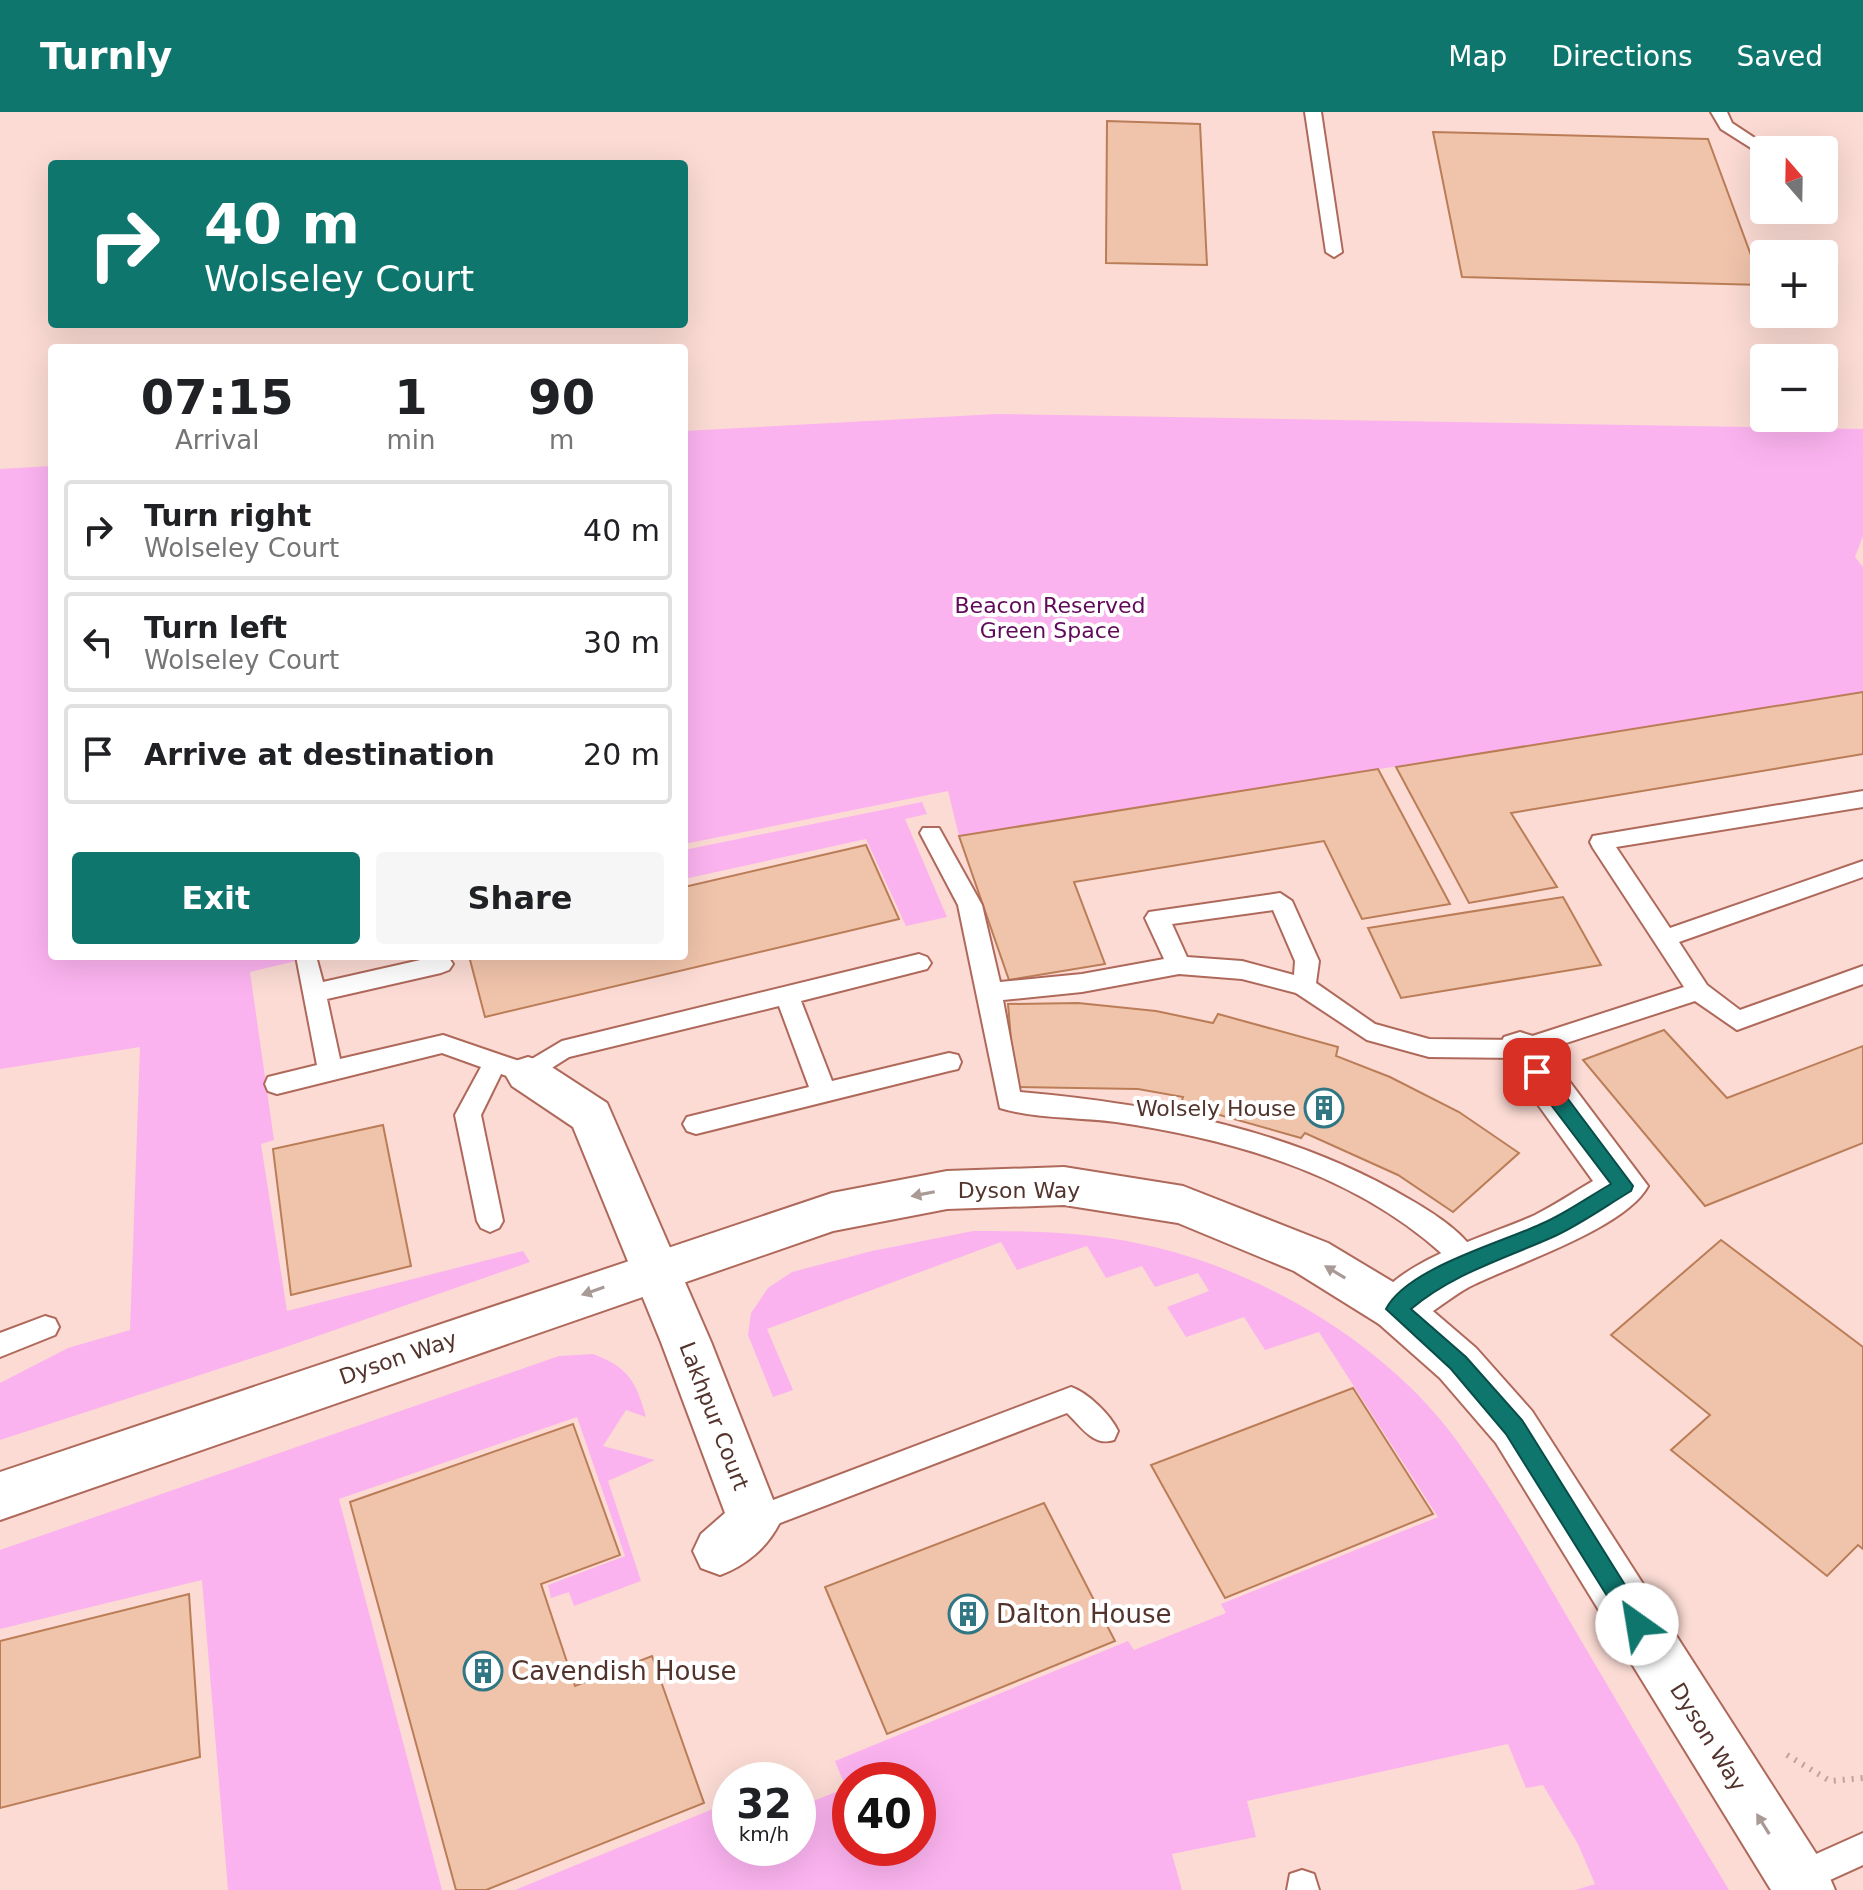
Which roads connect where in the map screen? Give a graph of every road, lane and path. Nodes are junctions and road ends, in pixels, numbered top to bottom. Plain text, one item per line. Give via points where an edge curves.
1 (1313, 112) edge
2 (1719, 112) edge
3 (1750, 141) edge
4 (1334, 252) dead end
5 (1863, 799) edge
6 (931, 833) dead end
7 (1863, 869) edge
8 (1664, 939) junction
9 (306, 960) edge
10 (919, 963) dead end
11 (441, 964) dead end
12 (1179, 965) junction
13 (1863, 975) edge
14 (1304, 986) junction
15 (1699, 991) junction
16 (990, 992) junction
17 (313, 993) junction
18 (787, 995) junction
19 (1520, 1049) junction
20 (949, 1062) dead end
21 (511, 1068) junction
22 (331, 1072) junction
23 (277, 1084) dead end
24 (824, 1093) junction
25 (696, 1124) dead end
26 (490, 1221) dead end
27 (1468, 1262) junction
28 (655, 1270) junction
29 (1396, 1309) junction
30 (45, 1327) dead end
31 (0, 1345) edge
32 (1104, 1431) dead end
33 (0, 1496) edge
34 (737, 1536) joint
35 (1781, 1750) dead end
36 (1863, 1778) edge
37 (1863, 1849) edge
38 (1802, 1884) edge

1 - 4 lane
2 - 3 lane via 1726,126
5 - 8 lane via 1601,842
6 - 16 lane via 970,905
7 - 8 lane
8 - 15 lane
9 - 17 lane
10 - 18 lane
11 - 17 lane
12 - 14 lane via 1242,970
12 - 14 lane via 1157,918 1280,901 1307,961
12 - 16 lane via 1082,983
13 - 15 lane via 1737,1021
14 - 19 lane via 1367,1031 1429,1048
15 - 19 lane
16 - 27 lane via 1009,1101 1087,1106 1180,1122 1278,1150 1362,1186 1425,1221
17 - 22 lane
18 - 21 lane via 562,1050
18 - 24 lane
19 - 27 street via 1624,1186 1551,1229
20 - 24 lane
21 - 22 lane via 443,1044
21 - 26 lane via 468,1115
21 - 28 street, Lakhpur Court via 591,1116
22 - 23 lane
24 - 25 lane
27 - 29 street via 1426,1284
29 -> 28 street, Dyson Way via 1311,1257 1183,1205 1064,1186 947,1190 832,1212
28 -> 33 street, Dyson Way
28 - 34 street, Lakhpur Court
38 -> 29 street, Dyson Way via 1514,1427 1458,1363
30 - 31 lane
32 - 34 lane via 1071,1399
35 - 36 path via 1830,1781
37 - 38 lane

